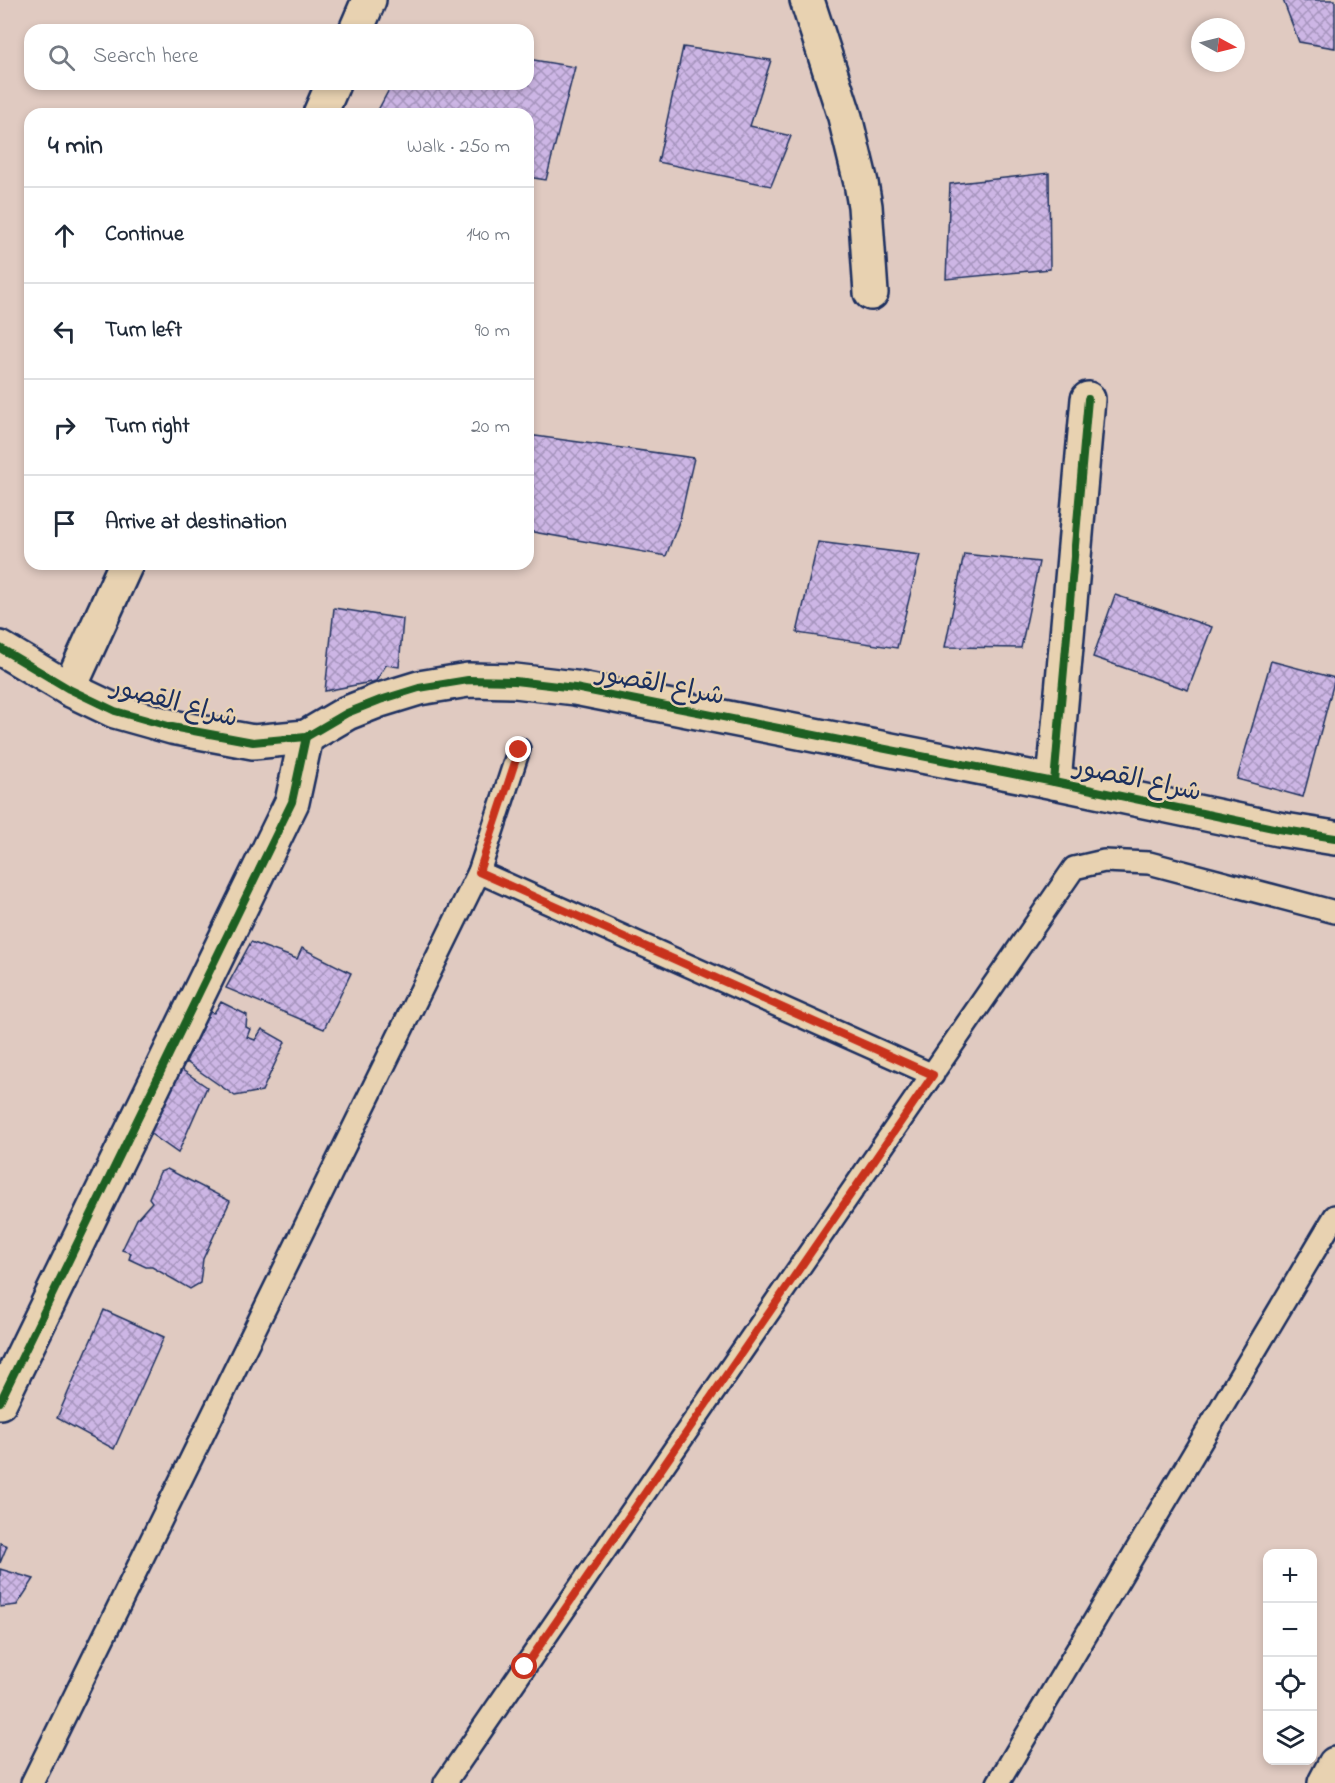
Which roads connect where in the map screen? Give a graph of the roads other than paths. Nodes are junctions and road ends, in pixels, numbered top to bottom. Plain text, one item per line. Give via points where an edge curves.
1 (369, 0) edge
2 (807, 0) edge
3 (359, 24) edge
4 (330, 90) edge
5 (323, 108) edge
6 (871, 293) dead end
7 (1089, 399) dead end
8 (123, 570) edge
9 (0, 648) edge
10 (69, 689) junction
11 (306, 737) junction
12 (519, 750) dead end
13 (1054, 782) junction
14 (1335, 838) edge
15 (479, 872) junction
16 (1335, 912) edge
17 (933, 1075) junction
18 (1335, 1216) edge
19 (0, 1402) edge
20 (1335, 1764) edge
21 (32, 1783) edge
22 (445, 1783) edge
23 (998, 1783) edge
24 (1325, 1783) edge

1 - 3 street
2 - 6 street via 845,117 861,183
4 - 5 street
7 - 13 street
8 - 10 street
9 - 10 street, شراع القصور
10 - 11 street, شراع القصور via 115,711 172,727 253,742
11 - 13 street, شراع القصور via 347,713 419,688 468,680 515,681 575,688
11 - 19 street via 292,802
12 - 15 lane
13 - 14 street, شراع القصور via 1278,830
15 - 17 lane
15 - 21 lane
16 - 17 lane via 1149,863 1104,861 1074,868
17 - 22 lane
18 - 23 lane
20 - 24 street

